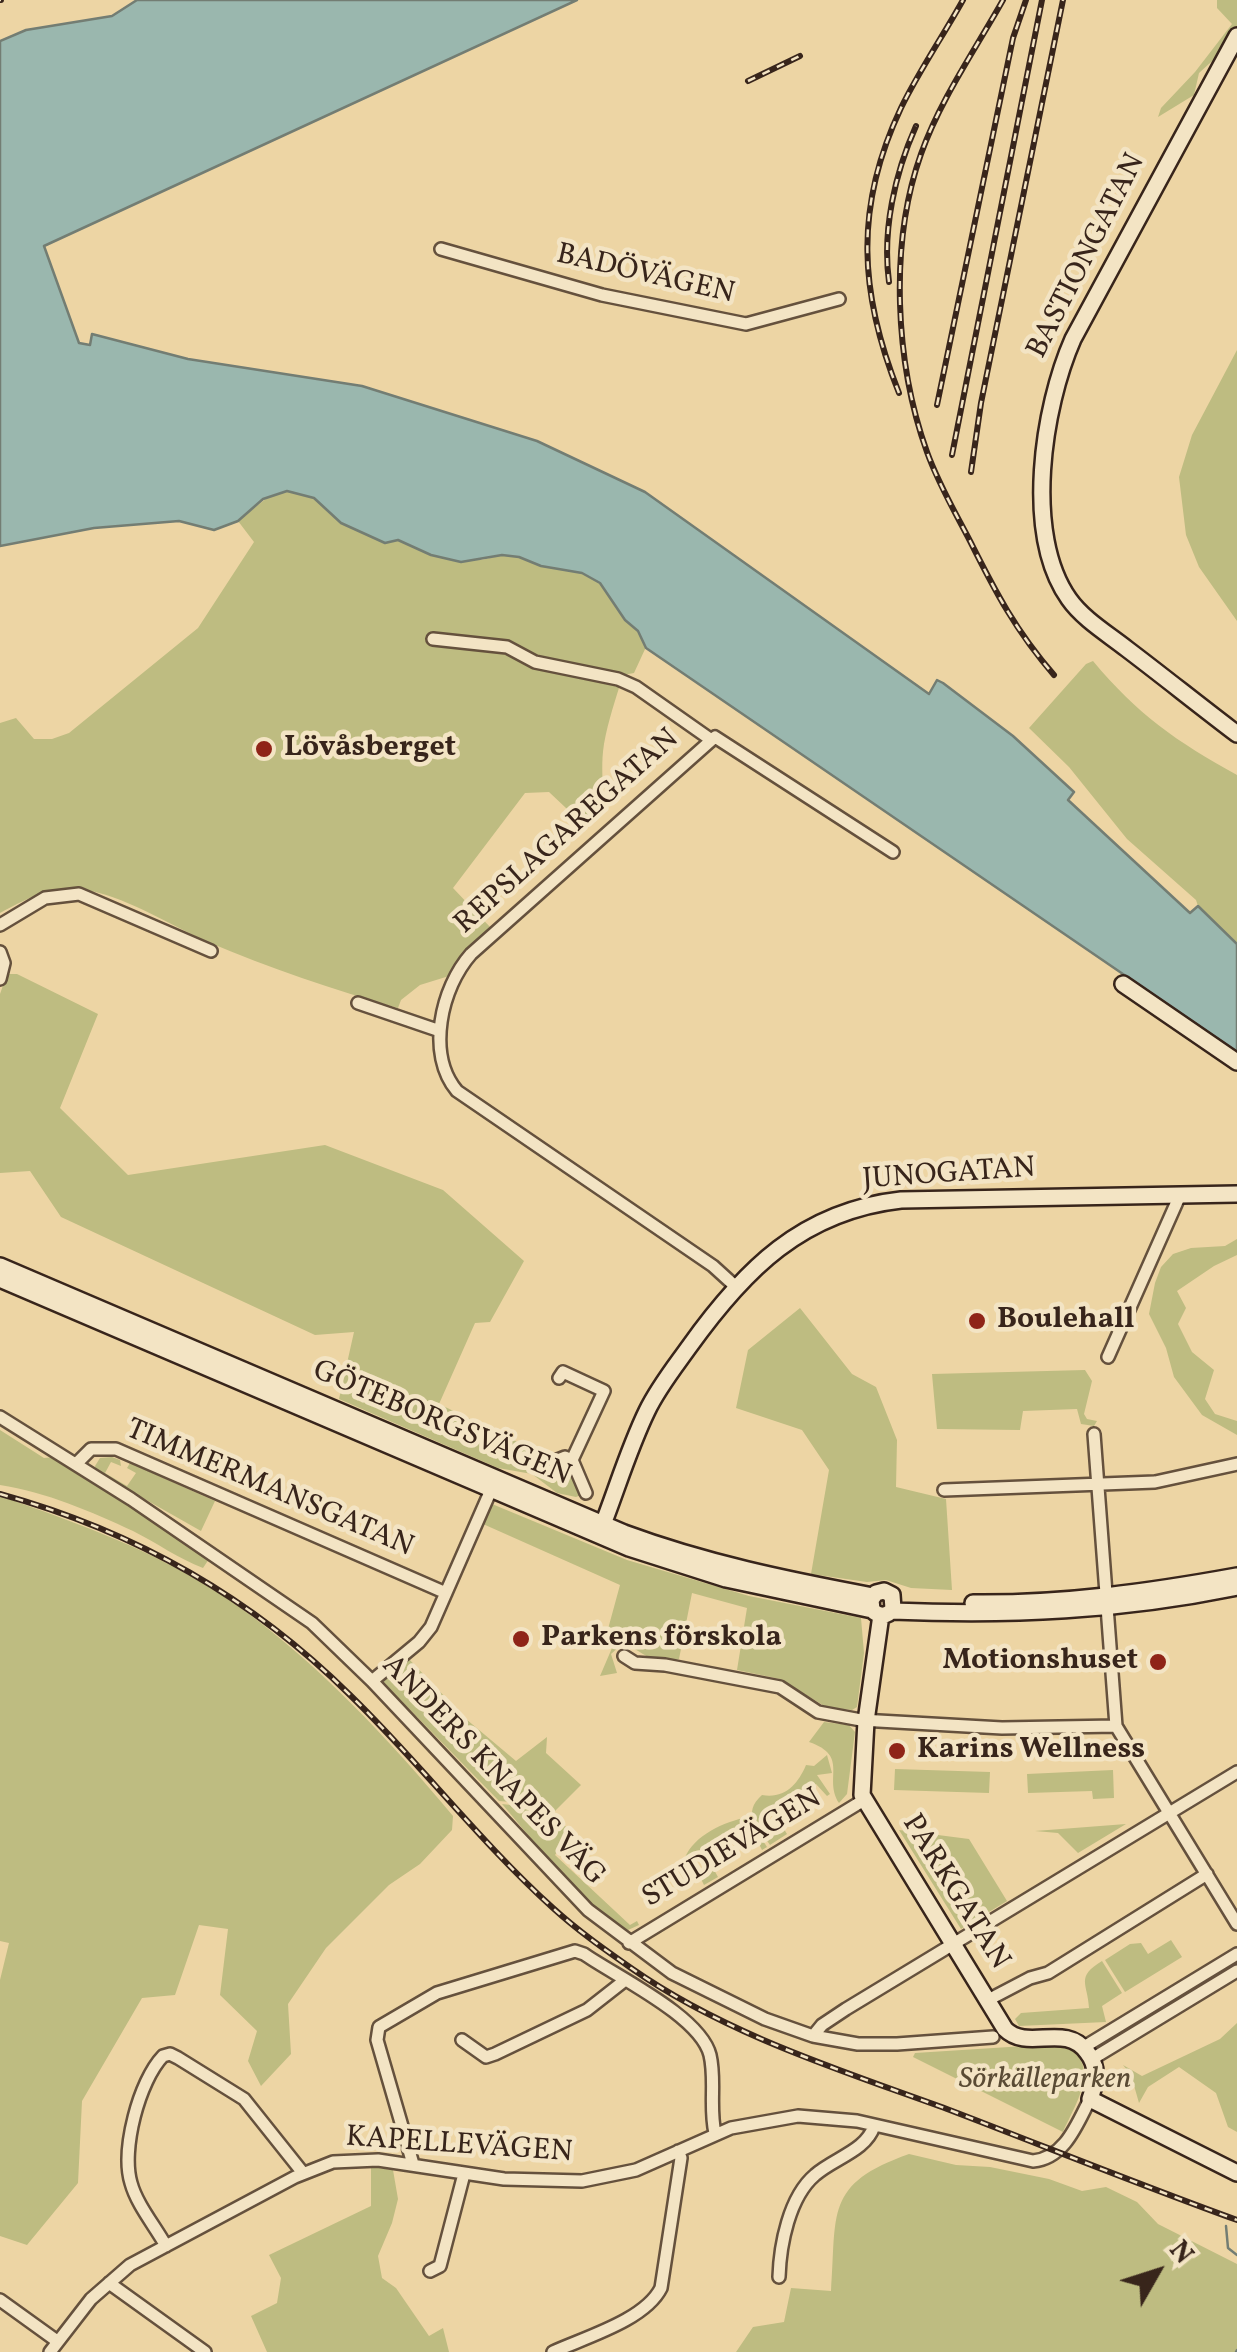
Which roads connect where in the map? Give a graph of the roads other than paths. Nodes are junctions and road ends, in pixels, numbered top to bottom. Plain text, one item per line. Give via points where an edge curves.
1 (1237, 36) edge
2 (441, 249) dead end
3 (839, 299) dead end
4 (433, 639) dead end
5 (1237, 734) edge
6 (710, 739) junction
7 (893, 852) dead end
8 (0, 925) edge
9 (211, 951) dead end
10 (0, 952) edge
11 (0, 979) edge
12 (1123, 984) dead end
13 (358, 1003) dead end
14 (440, 1031) junction
15 (1237, 1062) edge
16 (1237, 1194) edge
17 (1180, 1195) junction
18 (0, 1266) edge
19 (0, 1278) edge
20 (735, 1286) junction
21 (1108, 1357) dead end
22 (560, 1378) dead end
23 (0, 1418) edge
24 (1094, 1434) dead end
25 (555, 1460) dead end
26 (572, 1460) junction
27 (76, 1464) junction
28 (1237, 1464) edge
29 (1096, 1487) junction
30 (491, 1490) junction
31 (944, 1490) dead end
32 (586, 1494) dead end
33 (601, 1530) junction
34 (1237, 1576) edge
35 (1237, 1588) edge
36 (446, 1592) junction
37 (1106, 1603) junction
38 (882, 1606) junction
39 (624, 1656) dead end
40 (372, 1681) junction
41 (866, 1721) junction
42 (1116, 1726) junction
43 (1237, 1772) edge
44 (864, 1800) junction
45 (1172, 1812) junction
46 (1207, 1874) junction
47 (1237, 1924) edge
48 (629, 1943) junction
49 (953, 1943) junction
50 (1237, 1954) edge
51 (1237, 1971) edge
52 (624, 1981) junction
53 (988, 2000) junction
54 (813, 2036) junction
55 (993, 2037) dead end
56 (462, 2040) dead end
57 (1088, 2053) junction
58 (1090, 2099) junction
59 (874, 2126) junction
60 (715, 2133) junction
61 (678, 2151) junction
62 (413, 2164) junction
63 (303, 2173) junction
64 (1237, 2173) edge
65 (464, 2174) junction
66 (166, 2246) junction
67 (430, 2271) dead end
68 (779, 2277) dead end
69 (109, 2283) junction
70 (1, 2302) edge
71 (53, 2347) edge
72 (205, 2352) edge
73 (553, 2352) edge

1 - 5 main road, BASTIONGATAN via 1063,362 1047,422 1042,481 1051,553 1069,599
2 - 3 street, BADÖVÄGEN via 602,296 746,324
4 - 6 street via 507,647 535,662 618,679
6 - 7 street, REPSLAGAREGATAN via 720,738
6 - 14 street, REPSLAGAREGATAN via 471,954 454,980
8 - 9 street via 45,898 80,894
10 - 11 street
12 - 15 main road
13 - 14 street
14 - 20 street, REPSLAGAREGATAN via 442,1066 461,1095
16 - 17 main road, JUNOGATAN
17 - 20 main road, JUNOGATAN via 864,1206 814,1226
17 - 21 street
18 - 33 main road, GÖTEBORGSVÄGEN
19 - 30 main road, GÖTEBORGSVÄGEN
20 - 33 main road, JUNOGATAN via 648,1409
22 - 26 street via 562,1372 604,1391
23 - 27 street, ANDERS KNAPES VÄG
24 - 29 street
25 - 26 street
26 - 32 street
27 - 36 street, TIMMERMANSGATAN via 96,1447 116,1449
27 - 40 street, ANDERS KNAPES VÄG via 312,1623
28 - 29 street via 1176,1480
29 - 31 street
29 - 37 street
30 - 33 main road, GÖTEBORGSVÄGEN
30 - 36 street
33 - 38 main road, GÖTEBORGSVÄGEN via 726,1579
34 - 37 main road, GÖTEBORGSVÄGEN
35 - 37 main road, GÖTEBORGSVÄGEN
36 - 40 street via 431,1627
37 - 38 main road, GÖTEBORGSVÄGEN via 990,1614
37 - 42 street
38 - 41 main road, PARKGATAN
39 - 41 street via 775,1686 818,1712
40 - 48 street, ANDERS KNAPES VÄG via 572,1893
41 - 42 street
41 - 44 main road, PARKGATAN
42 - 45 street
43 - 45 street
44 - 48 street, STUDIEVÄGEN
44 - 49 main road, PARKGATAN
45 - 46 street
45 - 49 street
46 - 47 street
46 - 53 street via 1048,1973
48 - 54 street, ANDERS KNAPES VÄG via 672,1973
49 - 53 main road, PARKGATAN
49 - 54 street
50 - 57 street
51 - 57 street
52 - 56 street via 587,2010 495,2054 478,2054
52 - 60 street via 702,2036 711,2060
52 - 62 street via 584,1954 569,1952 436,1993 379,2027 377,2040
53 - 57 main road, PARKGATAN via 1012,2036 1061,2036
54 - 55 street, ANDERS KNAPES VÄG via 858,2044
57 - 58 main road via 1096,2082
58 - 59 street, KAPELLEVÄGEN via 1056,2154 1034,2161
58 - 64 main road
59 - 60 street, KAPELLEVÄGEN via 798,2116
59 - 68 street via 866,2141 808,2181 785,2234
60 - 61 street, KAPELLEVÄGEN
61 - 65 street, KAPELLEVÄGEN via 636,2170 582,2181
61 - 73 street via 654,2302
62 - 63 street, KAPELLEVÄGEN via 347,2159
62 - 65 street, KAPELLEVÄGEN
63 - 66 street, KAPELLEVÄGEN
63 - 66 street via 244,2100 170,2054 158,2062 135,2106 129,2176
65 - 67 street via 440,2266
66 - 69 street, KAPELLEVÄGEN
69 - 71 street, KAPELLEVÄGEN
69 - 72 street
70 - 71 street

